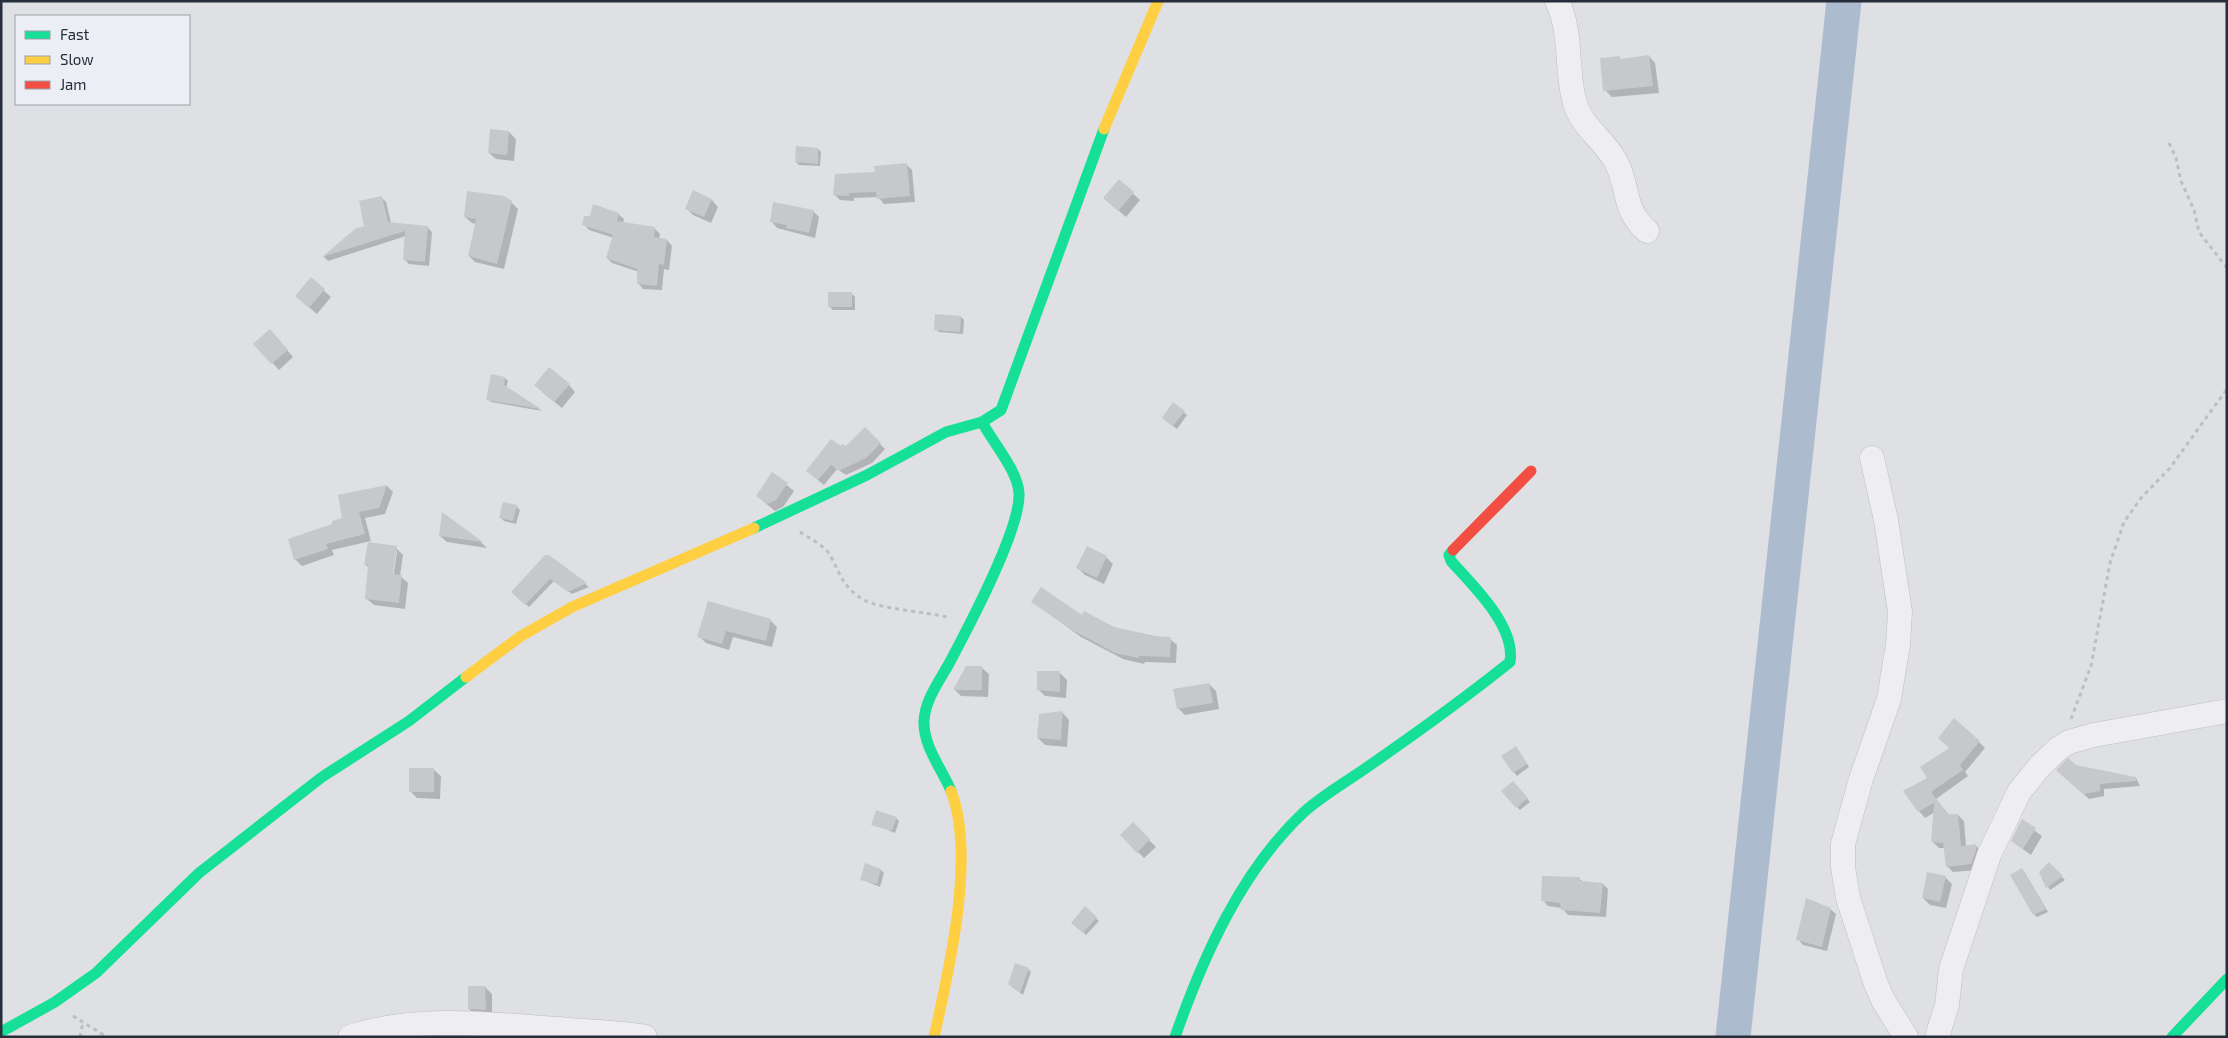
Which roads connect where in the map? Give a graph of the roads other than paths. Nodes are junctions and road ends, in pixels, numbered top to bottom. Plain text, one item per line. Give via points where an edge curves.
1 (1158, 1) edge
2 (1557, 1) edge
3 (1647, 230) dead end
4 (982, 422) junction
5 (1872, 458) dead end
6 (1531, 471) dead end
7 (2227, 711) edge
8 (2227, 979) edge
9 (1, 1032) edge
10 (350, 1037) edge
11 (645, 1037) edge
12 (934, 1037) edge
13 (1175, 1037) edge
14 (1906, 1037) edge
15 (1937, 1037) edge
16 (2172, 1037) edge

1 - 4 street via 1091,159 1007,399 1001,410
2 - 3 street via 1569,41 1576,104 1588,127 1616,162 1631,213
4 - 9 street via 946,432 867,475 589,599 521,636 409,721 350,757 286,804 199,873 96,973 55,1002
4 - 12 street via 1012,474 1019,499 1012,525 971,623 929,703 924,721 929,745 953,795 961,850 955,932
5 - 14 street via 1886,520 1900,612 1898,644 1889,699 1842,844 1843,867 1848,898 1876,984
6 - 13 street via 1449,556 1500,624 1512,648 1510,662 1304,812 1264,857 1244,886 1183,1011
7 - 15 street via 2094,735 2058,748 2019,792 1989,854 1951,969 1947,1005
8 - 16 street
10 - 11 street via 392,1027 454,1024 517,1025

